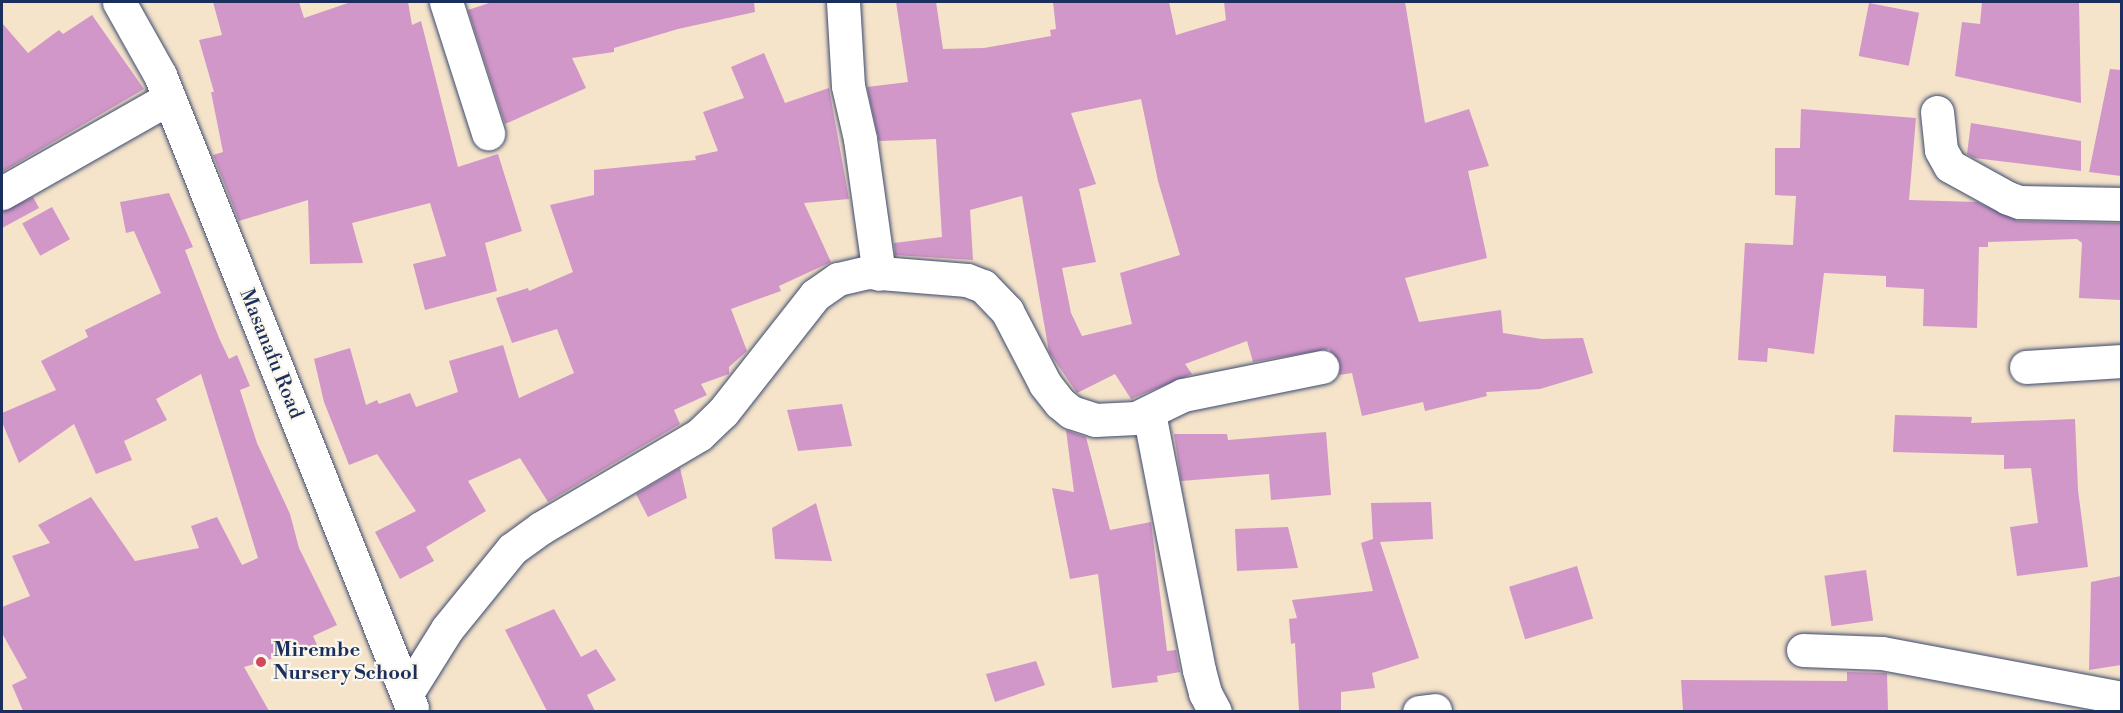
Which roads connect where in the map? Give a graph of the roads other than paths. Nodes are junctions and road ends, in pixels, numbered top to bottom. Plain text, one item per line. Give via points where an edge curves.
1 (446, 2) edge
2 (843, 2) edge
3 (130, 6) edge
4 (169, 98) junction
5 (1937, 112) dead end
6 (488, 133) dead end
7 (2, 193) edge
8 (2121, 204) edge
9 (879, 274) junction
10 (2121, 361) edge
11 (1322, 367) dead end
12 (2026, 367) dead end
13 (1149, 413) junction
14 (1803, 651) dead end
15 (2121, 698) edge
16 (410, 702) edge
17 (1215, 711) edge

1 - 6 street
2 - 9 street via 848,86 860,139
3 - 4 street, Masanafu Road
4 - 7 street
4 - 16 street, Masanafu Road
5 - 8 street via 1941,150 1950,166 2008,198 2019,202
9 - 13 street via 967,280 983,286 1007,311 1045,384 1065,408 1095,420
9 - 16 street via 854,273 815,295 723,412 699,435 512,549 447,629
10 - 12 street
11 - 13 street via 1183,395
13 - 17 street via 1194,647 1205,693
14 - 15 street via 1882,653

